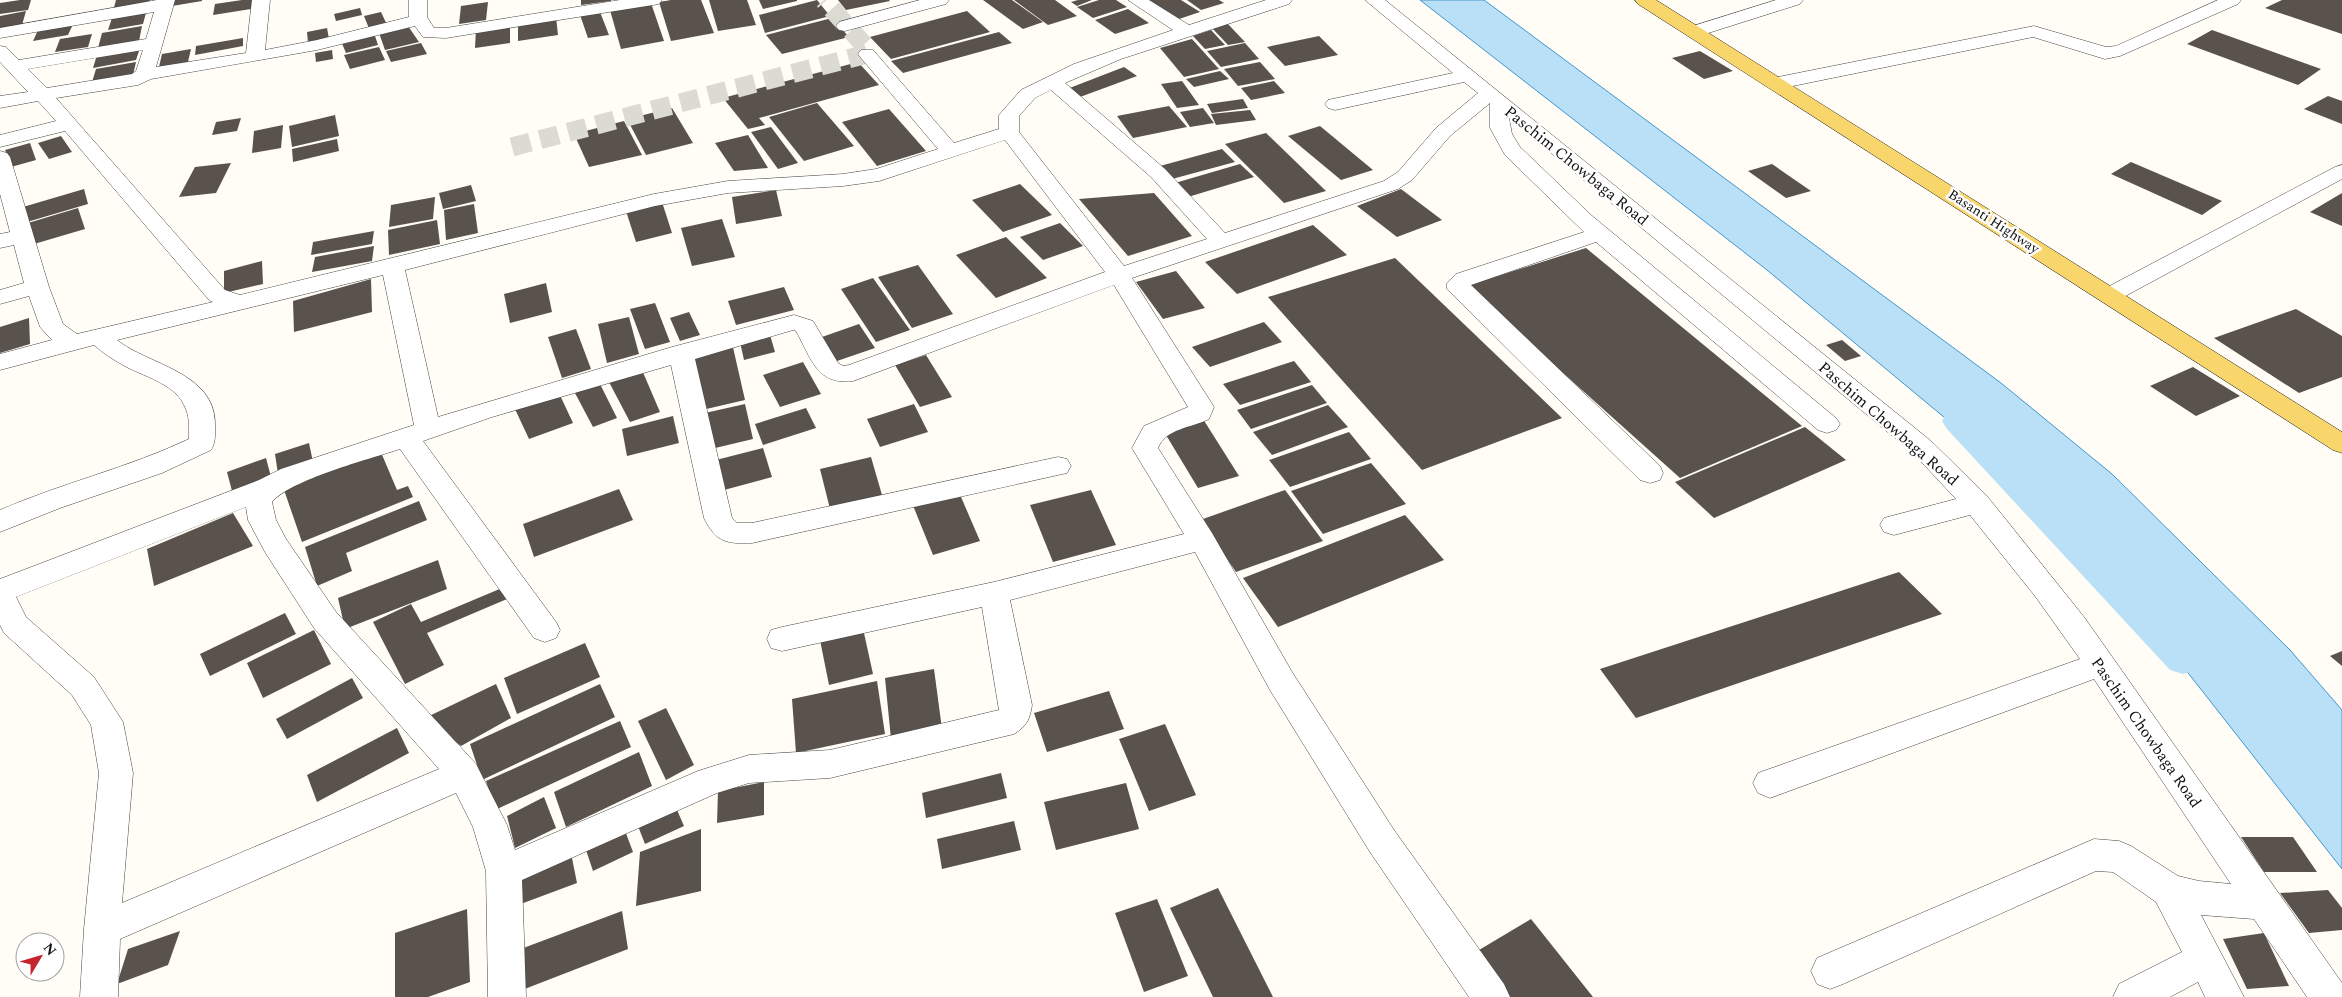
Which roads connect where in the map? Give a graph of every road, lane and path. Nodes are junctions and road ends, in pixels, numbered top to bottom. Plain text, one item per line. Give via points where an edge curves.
1 (84, 0) edge
2 (261, 0) edge
3 (418, 0) edge
4 (653, 0) edge
5 (940, 0) edge
6 (1137, 0) edge
7 (1283, 0) edge
8 (1374, 0) edge
9 (1644, 0) edge
10 (1794, 0) edge
11 (2232, 0) edge
12 (165, 2) edge
13 (78, 20) junction
14 (420, 20) junction
15 (845, 26) dead end
16 (1696, 31) junction
17 (1187, 32) junction
18 (0, 33) edge
19 (154, 43) junction
20 (867, 54) dead end
21 (255, 57) junction
22 (7, 59) edge
23 (145, 74) junction
24 (1467, 76) junction
25 (1052, 82) junction
26 (1778, 83) junction
27 (43, 95) junction
28 (1494, 98) junction
29 (0, 102) edge
30 (1335, 104) dead end
31 (70, 124) junction
32 (1009, 132) junction
33 (0, 141) edge
34 (951, 152) junction
35 (0, 157) edge
36 (2342, 171) edge
37 (5, 192) edge
38 (1600, 234) junction
39 (24, 236) junction
40 (1221, 241) junction
41 (0, 242) edge
42 (393, 267) junction
43 (1706, 269) junction
44 (1119, 276) junction
45 (1662, 286) junction
46 (37, 287) junction
47 (2110, 295) junction
48 (0, 297) edge
49 (238, 302) junction
50 (87, 340) junction
51 (681, 353) junction
52 (0, 362) edge
53 (1827, 424) dead end
54 (416, 432) junction
55 (2342, 444) edge
56 (1058, 466) dead end
57 (1650, 473) dead end
58 (268, 487) junction
59 (1977, 503) junction
60 (0, 522) edge
61 (1894, 526) dead end
62 (1202, 540) junction
63 (0, 593) edge
64 (994, 593) junction
65 (546, 630) dead end
66 (782, 638) dead end
67 (2101, 664) junction
68 (464, 774) junction
69 (1770, 783) dead end
70 (504, 871) junction
71 (2169, 890) junction
72 (2264, 903) junction
73 (102, 929) junction
74 (2205, 959) junction
75 (1830, 971) dead end
76 (99, 997) edge
77 (507, 997) edge
78 (1491, 997) edge
79 (2132, 997) edge
80 (2225, 997) edge
81 (2328, 997) edge

1 - 13 street
2 - 21 street
3 - 14 street
4 - 14 street via 446,33 429,33
5 - 15 street
6 - 17 street
7 - 17 street
8 - 24 street, Paschim Chowbaga Road
9 - 16 main road, Basanti Highway
10 - 16 street
11 - 26 street via 2120,51 2105,53 2034,31
12 - 13 street
12 - 19 street
13 - 18 street
14 - 21 street
16 - 26 main road, Basanti Highway
17 - 25 street via 1114,55
19 - 22 street
19 - 23 street
20 - 34 street
21 - 23 street
22 - 27 street
23 - 27 street via 119,84
24 - 28 street, Paschim Chowbaga Road
24 - 30 street
25 - 32 street via 1019,102 1009,115
25 - 40 street via 1158,173
26 - 47 main road, Basanti Highway
27 - 29 street
27 - 31 street
28 - 38 street via 1503,138 1512,151
28 - 40 street via 1442,132 1405,176 1391,185
28 - 43 street, Paschim Chowbaga Road
31 - 33 street
31 - 49 street via 217,295
32 - 34 street
32 - 44 street
34 - 42 street via 878,175 728,187 654,200
35 - 37 street
36 - 47 street
37 - 39 street
38 - 45 street
38 - 57 street via 1464,279 1459,288
39 - 41 street
39 - 46 street
40 - 44 street
42 - 49 street
42 - 54 street
43 - 45 street
43 - 59 street, Paschim Chowbaga Road via 1922,447
44 - 51 street via 853,373 839,375 829,368 805,326 794,322
44 - 62 street via 1201,407 1200,413 1194,417 1156,428 1147,436 1145,448
45 - 53 street
46 - 48 street
46 - 50 street via 52,327 60,335
47 - 55 main road, Basanti Highway
49 - 50 street
50 - 52 street
50 - 60 street via 188,388 198,405 204,430 202,444 176,458 30,508
51 - 54 street
51 - 56 street via 718,518 722,528 732,533 752,533
54 - 58 street
54 - 65 street
58 - 63 street
58 - 68 street via 258,500 262,520 325,620
59 - 61 street
59 - 67 street, Paschim Chowbaga Road
62 - 64 street
62 - 78 street via 1281,681 1371,825
63 - 73 street via 15,625 83,686 107,722 116,772
64 - 66 street
64 - 70 street via 1016,706 1014,717 1002,724 830,764 749,769 734,773
67 - 69 street
67 - 72 street, Paschim Chowbaga Road
68 - 70 street via 490,825
68 - 73 street
70 - 77 street
71 - 72 street via 2199,898
71 - 74 street
71 - 75 street via 2119,857 2094,855
72 - 81 street, Paschim Chowbaga Road
73 - 76 street
74 - 79 street
74 - 80 street

